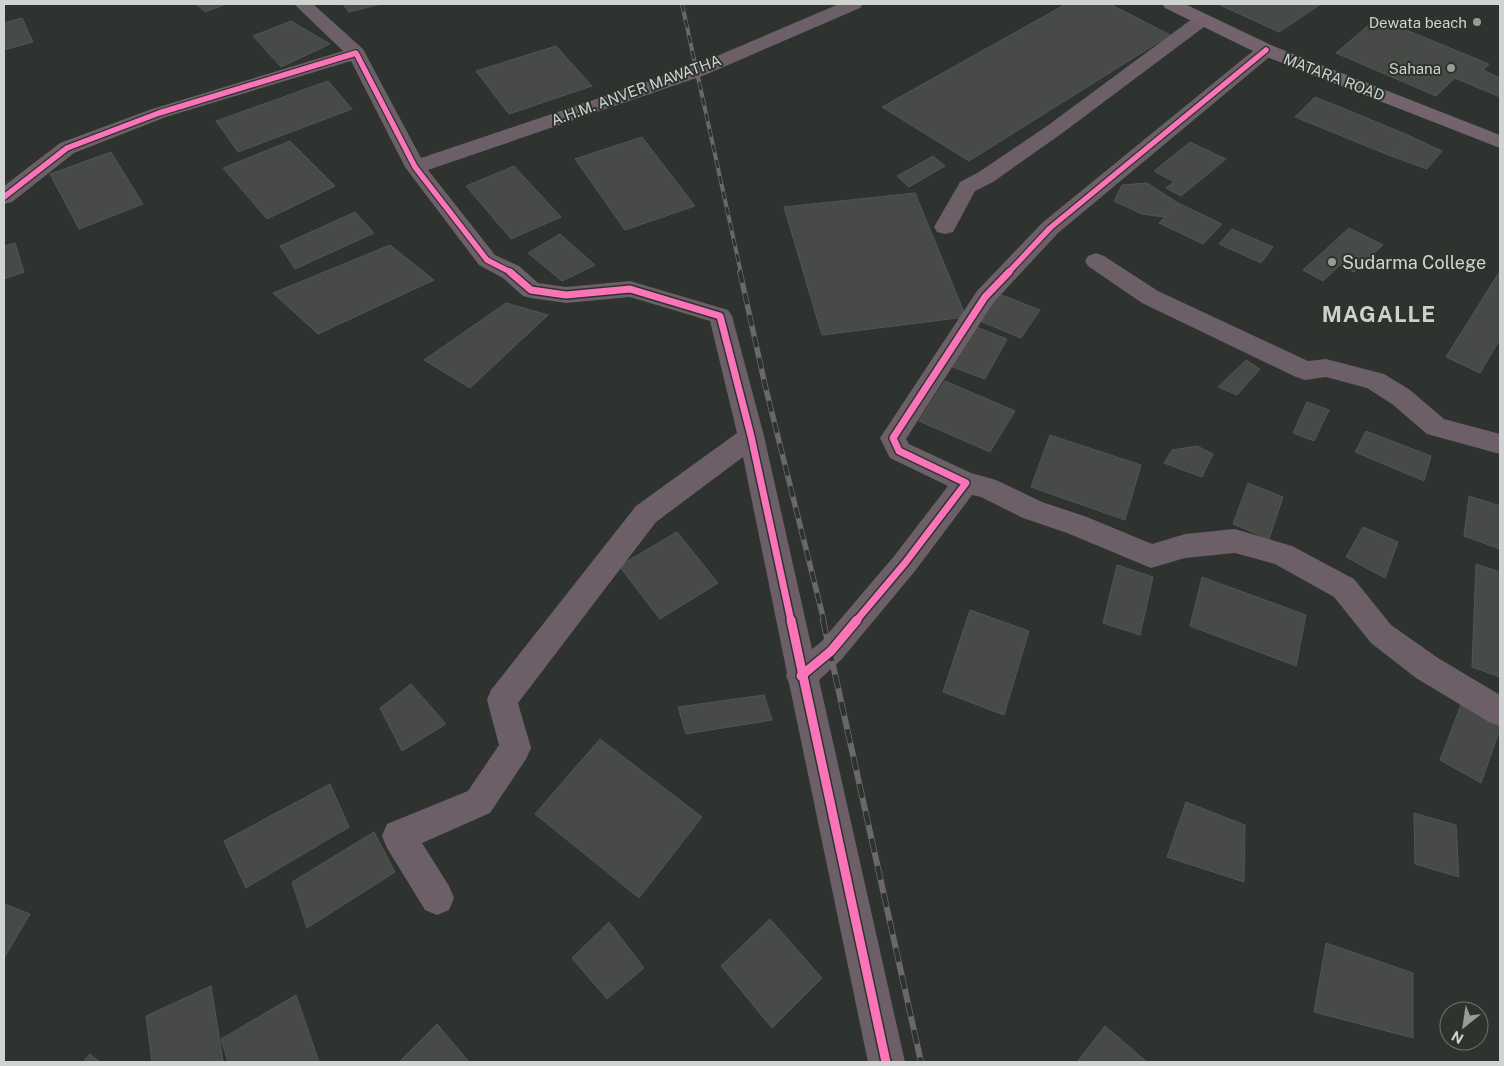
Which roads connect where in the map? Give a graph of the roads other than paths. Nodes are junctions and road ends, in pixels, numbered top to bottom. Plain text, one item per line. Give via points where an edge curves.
1 (303, 4) edge
2 (854, 4) edge
3 (1171, 4) edge
4 (1202, 20) junction
5 (1266, 50) junction
6 (356, 52) junction
7 (1500, 142) edge
8 (415, 167) junction
9 (4, 197) edge
10 (945, 227) dead end
11 (1096, 261) dead end
12 (751, 436) junction
13 (1500, 444) edge
14 (966, 483) junction
15 (801, 676) junction
16 (1500, 712) edge
17 (437, 898) dead end
18 (886, 1062) edge

1 - 6 street
2 - 8 street, A.H.M. ANVER MAWATHA via 698,70
3 - 4 highway, MATARA ROAD
4 - 5 highway, MATARA ROAD
4 - 10 street via 1054,130 967,187
5 - 7 highway, MATARA ROAD
5 - 14 street via 1050,228 985,297 893,438 899,451
6 - 8 street
6 - 9 street via 159,113 67,148
8 - 12 street via 487,260 510,272 531,290 566,295 630,289 720,316
11 - 13 street via 1150,297 1305,372 1326,368 1374,381 1402,397 1436,427
12 - 15 street
12 - 17 street via 646,514 502,700 515,748 479,802 399,836
14 - 15 street via 831,651
14 - 16 street via 987,488 1032,510 1077,524 1151,556 1185,546 1235,541 1282,554 1344,588 1381,634 1427,668
15 - 18 street

